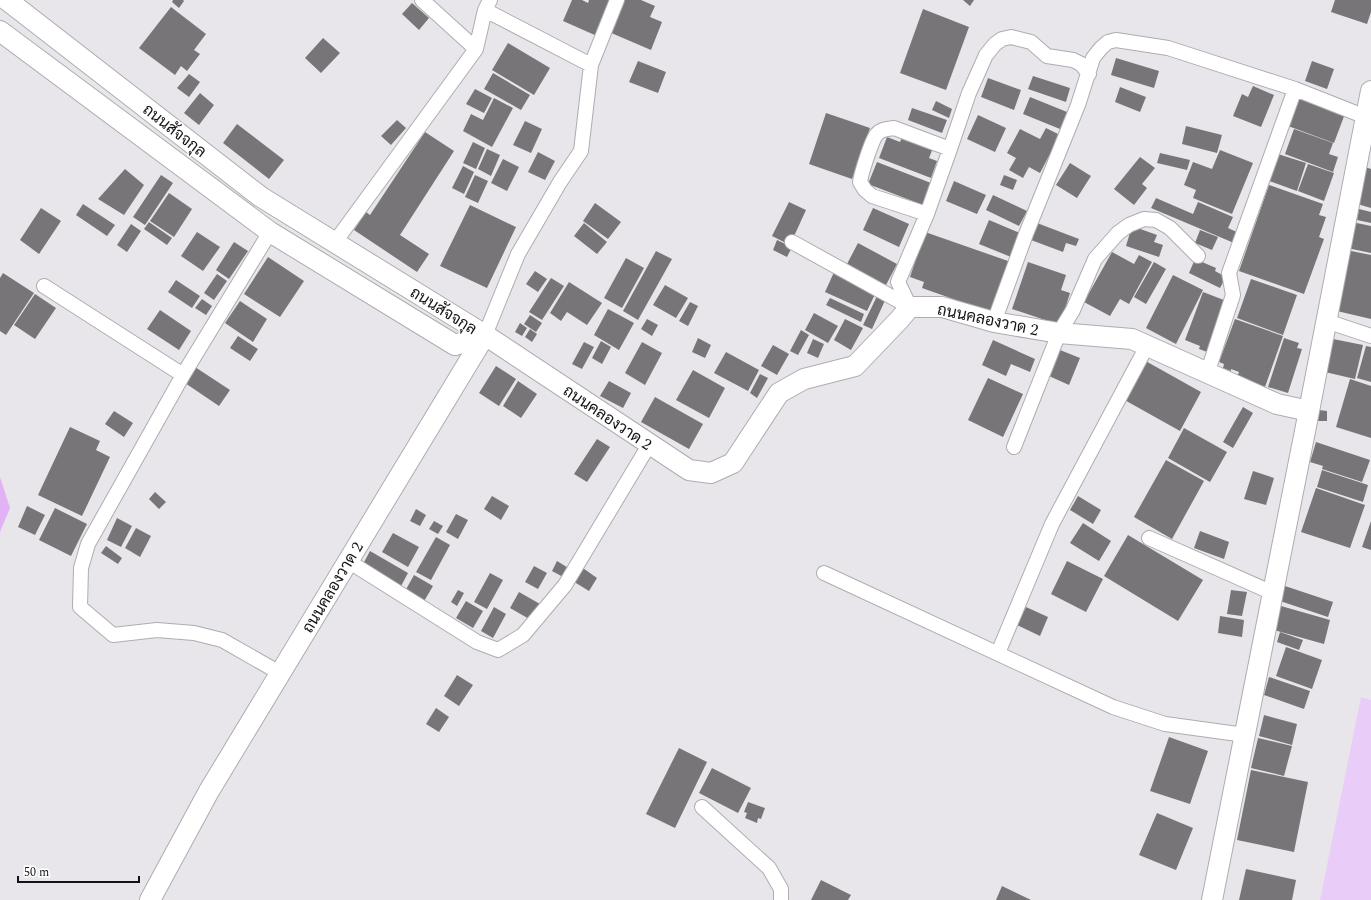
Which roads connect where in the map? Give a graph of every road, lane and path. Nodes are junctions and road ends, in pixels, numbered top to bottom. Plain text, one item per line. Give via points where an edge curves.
1 (7, 0) edge
2 (422, 0) edge
3 (617, 0) edge
4 (487, 5) edge
5 (0, 31) edge
6 (476, 49) junction
7 (591, 65) junction
8 (1089, 74) junction
9 (1295, 89) junction
10 (1371, 91) edge
11 (1366, 117) junction
12 (950, 149) junction
13 (927, 214) junction
14 (270, 232) junction
15 (335, 242) junction
16 (792, 242) dead end
17 (1198, 256) dead end
18 (44, 286) dead end
19 (910, 307) junction
20 (1326, 321) junction
21 (994, 322) junction
22 (1059, 333) junction
23 (485, 335) junction
24 (1371, 336) edge
25 (1147, 346) junction
26 (1206, 374) junction
27 (183, 375) junction
28 (1309, 411) junction
29 (649, 445) junction
30 (1014, 446) dead end
31 (1149, 538) dead end
32 (348, 561) junction
33 (824, 573) dead end
34 (1273, 593) junction
35 (998, 653) junction
36 (280, 672) junction
37 (1245, 735) junction
38 (702, 807) dead end
39 (150, 900) edge
40 (781, 900) edge
41 (1212, 900) edge

1 - 15 street, ถนนสัจจกุล via 261,197
2 - 6 street
3 - 7 street
4 - 6 street
4 - 7 street
5 - 14 street, ถนนสัจจกุล
6 - 15 street
7 - 23 street via 581,151 518,254
8 - 9 street via 1094,58 1101,48 1116,40 1168,48
8 - 12 street via 1081,64 1073,60 1047,56 1031,42 1002,39 986,55 969,93
8 - 21 street
9 - 11 street
9 - 26 street via 1229,273 1233,295
10 - 11 street
11 - 20 street
12 - 13 street
12 - 13 street via 894,128 885,129 876,134 862,172 860,182 872,196
13 - 19 street via 898,282
14 - 23 street, ถนนสัจจกุล via 455,345
14 - 27 street
15 - 23 street, ถนนสัจจกุล
16 - 19 street
17 - 22 street via 1170,228 1156,220 1144,219 1129,225 1094,259 1073,310
18 - 27 street
19 - 21 street, ถนนคลองวาด 2 via 942,307
19 - 29 street, ถนนคลองวาด 2 via 855,366 804,379 779,393 733,463 711,473 689,470
20 - 24 street
20 - 28 street
21 - 22 street, ถนนคลองวาด 2
22 - 25 street, ถนนคลองวาด 2 via 1132,339
22 - 30 street
23 - 29 street, ถนนคลองวาด 2
23 - 32 street, ถนนคลองวาด 2
25 - 26 street, ถนนคลองวาด 2
25 - 35 street via 1052,524
26 - 28 street, ถนนคลองวาด 2 via 1277,404
27 - 36 street via 88,544 81,568 80,607 113,635 157,630 201,635 222,640
28 - 34 street
29 - 32 street via 565,585 523,636 498,650 478,642
31 - 34 street
32 - 36 street, ถนนคลองวาด 2
33 - 35 street
34 - 37 street
35 - 37 street via 1121,710 1165,724
36 - 39 street, ถนนคลองวาด 2 via 209,791
37 - 41 street
38 - 40 street via 769,868 781,889

